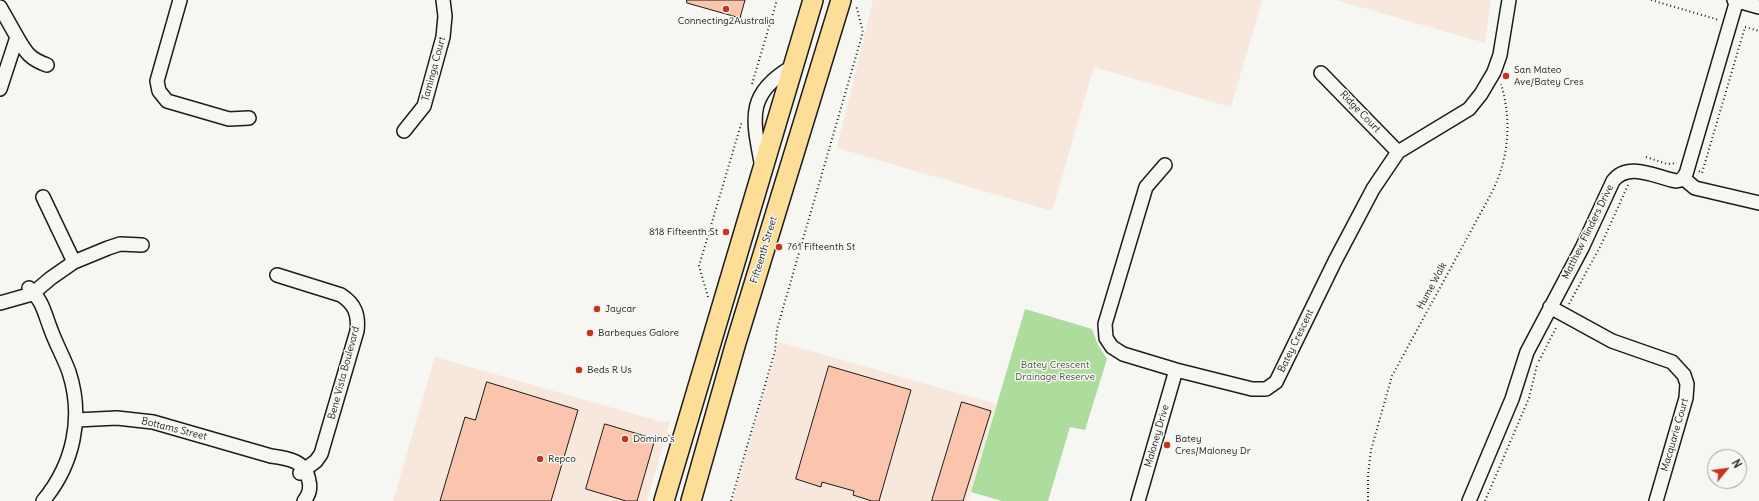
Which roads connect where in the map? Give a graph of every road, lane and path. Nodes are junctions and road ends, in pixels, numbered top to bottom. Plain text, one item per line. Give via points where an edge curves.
1 (180, 0) edge
2 (443, 0) edge
3 (777, 0) edge
4 (813, 0) edge
5 (841, 0) edge
6 (856, 0) edge
7 (1509, 0) edge
8 (1651, 0) edge
9 (1736, 0) edge
10 (0, 7) edge
11 (1759, 7) edge
12 (1731, 23) junction
13 (1759, 31) edge
14 (17, 37) junction
15 (48, 65) dead end
16 (1321, 73) dead end
17 (1500, 81) dead end
18 (752, 85) dead end
19 (0, 89) edge
20 (743, 115) dead end
21 (249, 118) dead end
22 (404, 131) dead end
23 (1398, 152) junction
24 (1646, 157) dead end
25 (1165, 165) dead end
26 (1634, 171) junction
27 (1686, 173) junction
28 (43, 197) dead end
29 (1759, 203) edge
30 (142, 246) dead end
31 (68, 266) junction
32 (278, 275) dead end
33 (31, 292) junction
34 (0, 297) edge
35 (709, 297) dead end
36 (0, 303) edge
37 (1550, 308) junction
38 (1564, 315) junction
39 (1176, 370) junction
40 (76, 420) junction
41 (676, 461) junction
42 (700, 468) junction
43 (302, 471) junction
44 (43, 501) edge
45 (302, 501) edge
46 (664, 501) edge
47 (691, 501) edge
48 (731, 501) edge
49 (1138, 501) edge
50 (1368, 501) edge
51 (1469, 501) edge
52 (1656, 501) edge

1 - 21 street via 157,81 159,91 167,101 229,119
2 - 22 street, Taminga Court via 443,38 424,106
3 - 18 path
4 - 41 highway
5 - 42 highway, Fifteenth Street via 753,285
6 - 48 path via 863,32 777,330 774,351
7 - 23 street, Batey Crescent via 1500,55 1494,72 1481,94 1468,108
8 - 12 path
9 - 11 street
9 - 12 street
10 - 14 street
12 - 27 street
13 - 27 path via 1744,27 1702,172
14 - 15 street via 33,60
14 - 19 street
16 - 23 street, Ridge Court
17 - 50 path, Hume Walk via 1509,126 1500,175 1392,376 1371,450
20 - 35 path via 699,266
23 - 39 street, Batey Crescent via 1374,189 1338,255 1276,382 1266,389 1252,389
24 - 27 path via 1667,164 1680,163
25 - 39 street, Batey Crescent via 1146,187 1105,324 1106,338 1112,347 1124,354
26 - 27 street via 1676,181
26 - 37 street, Matthew Flinders Drive via 1622,173 1613,181
26 - 38 path via 1614,219
27 - 29 street via 1695,188
28 - 31 street
30 - 31 street via 120,244
31 - 33 street via 48,272
32 - 43 street, Bene Vista Boulevard via 341,295 349,300 357,314 357,331 324,445 316,461
33 - 34 street via 11,291
33 - 36 street
33 - 40 street via 36,310 51,330 63,356 74,396
37 - 38 street, Macquarie Court
37 - 51 street, Matthew Flinders Drive via 1526,352 1512,399
38 - 52 street, Macquarie Court via 1612,341 1672,362 1684,375 1687,384 1686,398
39 - 49 street, Maloney Drive
40 - 43 street, Bottams Street via 117,418 154,422 271,456
40 - 44 street via 74,442 68,461 61,476
41 - 42 highway
41 - 46 highway
42 - 47 highway, Fifteenth Street
43 - 45 street

